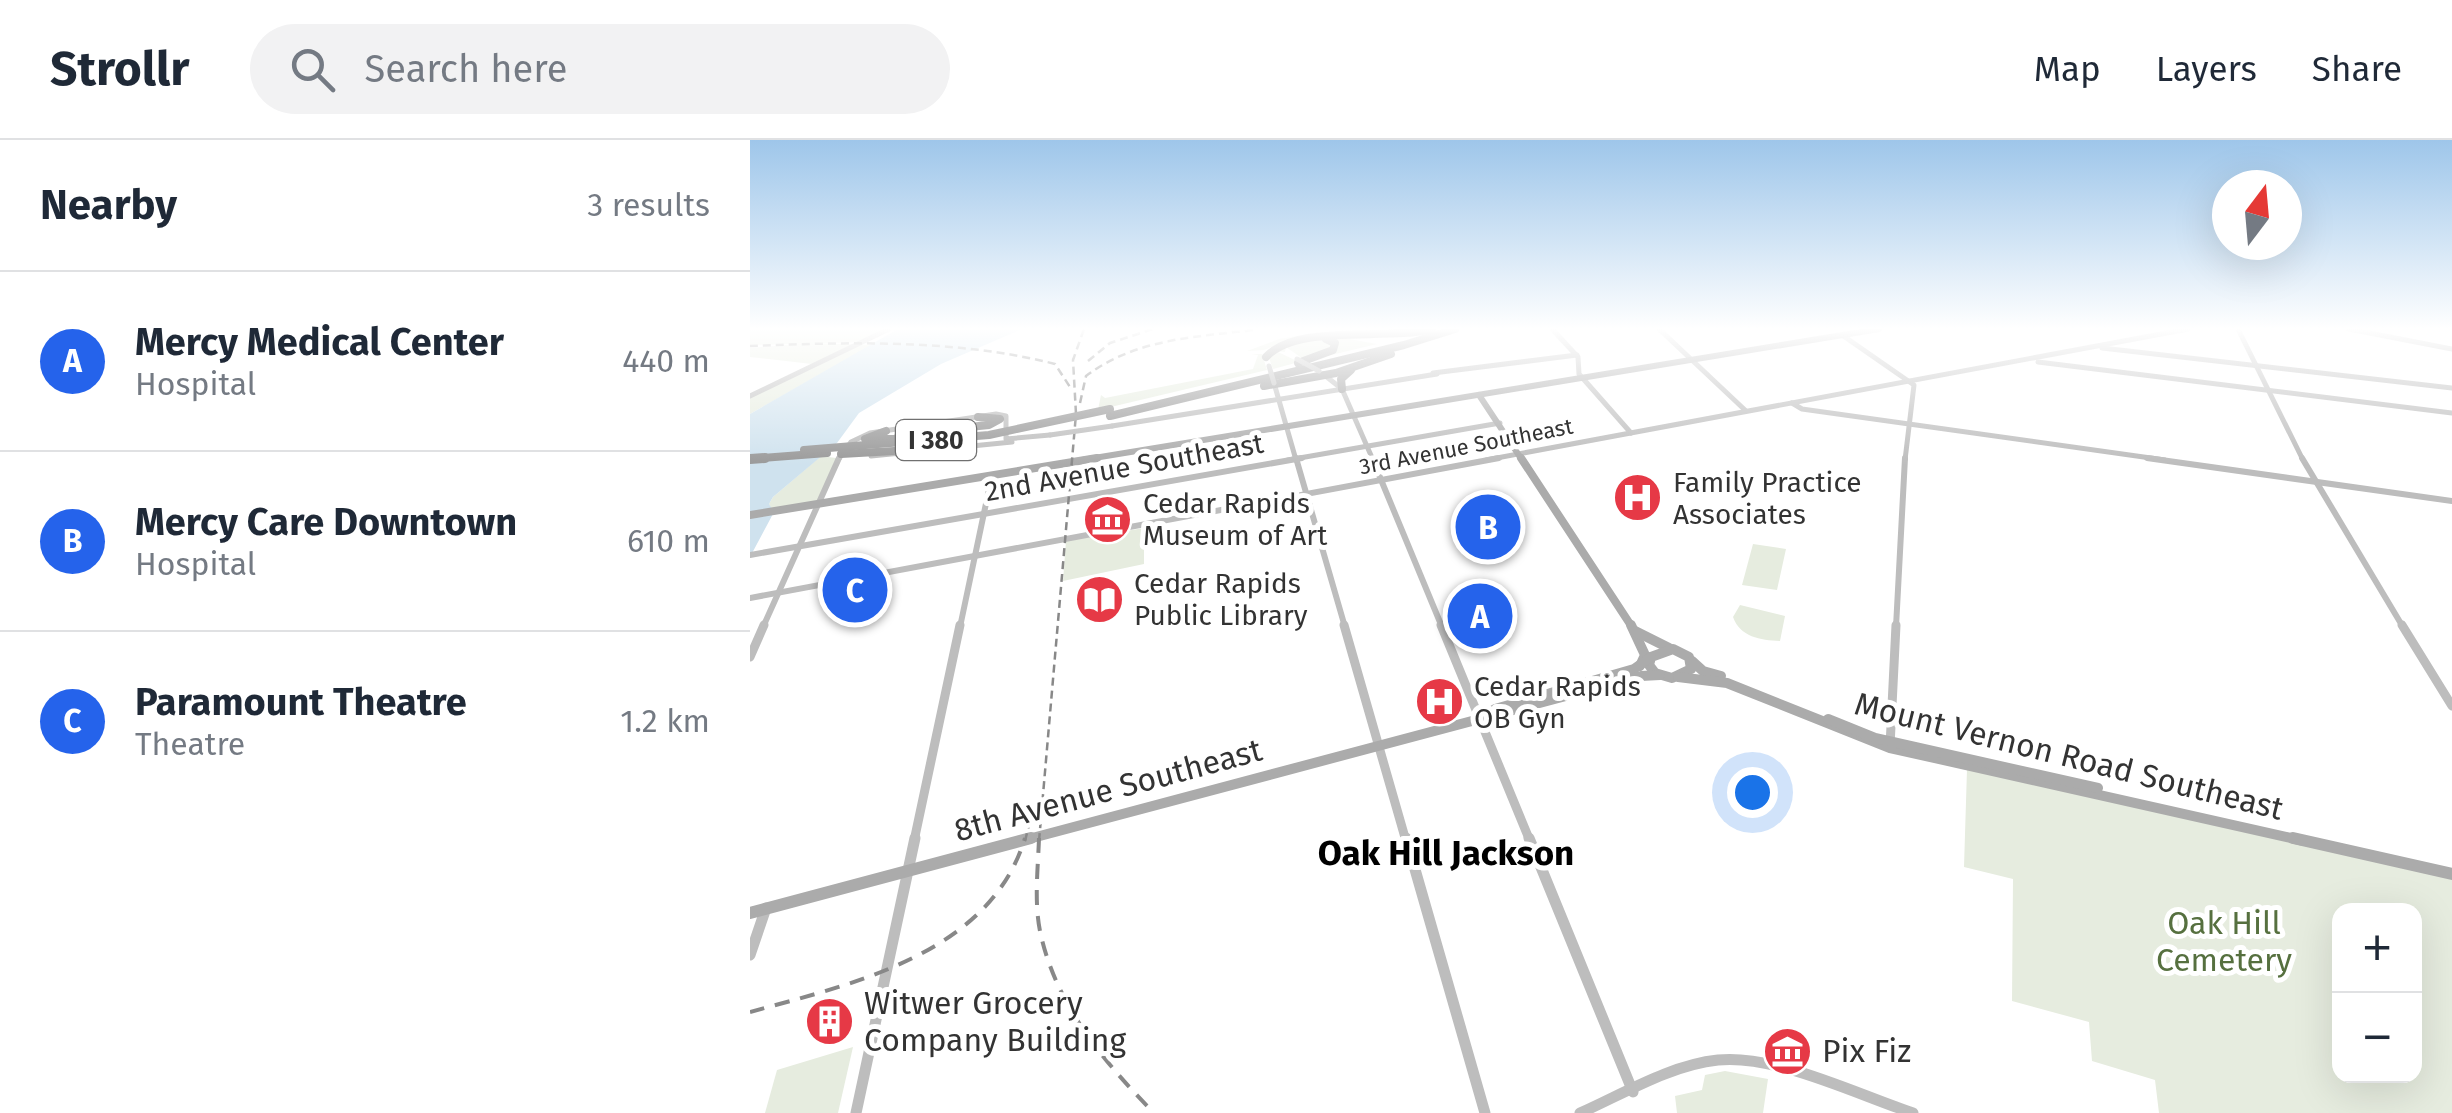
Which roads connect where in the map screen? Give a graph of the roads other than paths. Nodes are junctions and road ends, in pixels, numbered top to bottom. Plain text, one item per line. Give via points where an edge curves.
1 (795, 374) edge
2 (1258, 374) edge
3 (1260, 374) edge
4 (1271, 374) edge
5 (1282, 374) edge
6 (1319, 374) edge
7 (1325, 374) edge
8 (1346, 374) edge
9 (1434, 374) edge
10 (1580, 374) edge
11 (1604, 374) edge
12 (1710, 374) edge
13 (1900, 374) edge
14 (1949, 374) edge
15 (2143, 374) edge
16 (2260, 374) edge
17 (2328, 374) edge
18 (1249, 377) junction
19 (1582, 378) junction
20 (1910, 381) junction
21 (1342, 389) junction
22 (2452, 389) edge
23 (1276, 390) junction
24 (2269, 391) junction
25 (1478, 395) junction
26 (750, 396) edge
27 (1792, 403) junction
28 (1746, 412) junction
29 (2452, 413) edge
30 (1112, 416) junction
31 (1354, 416) junction
32 (981, 422) junction
33 (1063, 424) junction
34 (1497, 424) junction
35 (1907, 424) junction
36 (1003, 427) junction
37 (1286, 428) junction
38 (886, 431) junction
39 (1630, 433) junction
40 (1050, 435) junction
41 (899, 439) junction
42 (853, 441) junction
43 (994, 445) junction
44 (831, 446) dead end
45 (1367, 447) junction
46 (804, 450) junction
47 (841, 454) junction
48 (1517, 454) junction
49 (750, 457) edge
50 (1296, 459) junction
51 (991, 477) junction
52 (1380, 480) junction
53 (2314, 482) junction
54 (1306, 494) junction
55 (2452, 501) edge
56 (820, 505) junction
57 (774, 512) joint
58 (983, 514) junction
59 (750, 516) edge
60 (803, 546) junction
61 (753, 555) edge
62 (975, 556) junction
63 (782, 592) junction
64 (750, 598) edge
65 (1636, 634) junction
66 (1672, 649) junction
67 (1652, 656) junction
68 (750, 657) edge
69 (1692, 661) junction
70 (1640, 666) junction
71 (1612, 676) junction
72 (1660, 676) junction
73 (1678, 677) junction
74 (1570, 688) junction
75 (1592, 691) junction
76 (2452, 706) edge
77 (1528, 708) junction
78 (1479, 718) junction
79 (1890, 744) junction
80 (1378, 745) junction
81 (1954, 762) junction
82 (2024, 770) junction
83 (906, 871) junction
84 (2452, 872) edge
85 (766, 908) junction
86 (750, 913) edge
87 (750, 955) edge
88 (1633, 1092) junction
89 (856, 1113) edge
90 (1485, 1113) edge
91 (1580, 1113) edge
92 (1913, 1113) edge

1 - 26 main road
2 - 18 highway
3 - 18 highway, I 380
4 - 23 main road, bridge
5 - 30 highway, I 380
6 - 23 highway
7 - 21 main road
8 - 21 highway
9 - 21 main road
10 - 19 main road
11 - 19 main road
12 - 28 main road
13 - 20 main road
14 - 20 main road, 3rd Avenue Southeast
15 - 24 main road
16 - 24 main road
17 - 22 main road
18 - 30 highway, I 380
19 - 25 main road
19 - 39 main road
20 - 27 main road, 3rd Avenue Southeast
20 - 35 main road
21 - 23 main road
21 - 31 main road
23 - 30 main road
23 - 30 highway via 1255,387
23 - 37 main road
24 - 29 main road
24 - 53 main road
25 - 31 main road
25 - 34 main road
27 - 28 main road, 3rd Avenue Southeast
27 - 35 main road
28 - 39 main road, 3rd Avenue Southeast
30 - 33 highway, I 380, bridge
30 - 40 main road, bridge
31 - 37 main road
31 - 45 main road
32 - 36 highway
32 - 36 main road via 1002,414
32 - 38 main road
32 - 46 highway, bridge
33 - 41 highway, bridge
33 - 46 highway, I 380, bridge
33 - 47 highway, bridge via 991,442
33 - 49 highway, I 380, bridge via 984,440
34 - 45 main road, 2nd Avenue Southeast
34 - 48 main road
35 - 53 main road
35 - 79 main road
36 - 40 main road via 1007,439
36 - 43 main road
37 - 50 main road
37 - 51 main road
38 - 41 highway via 866,440
38 - 42 main road
39 - 48 main road, 3rd Avenue Southeast
40 - 43 main road
41 - 42 highway
42 - 44 main road
42 - 47 main road
43 - 47 main road
45 - 50 main road, 2nd Avenue Southeast
45 - 52 main road
46 - 49 highway, I 380
47 - 56 main road
48 - 52 main road, 3rd Avenue Southeast
48 - 65 main road
50 - 54 main road
50 - 58 main road, 2nd Avenue Southeast
51 - 56 main road
51 - 58 main road
52 - 54 main road, 3rd Avenue Southeast
52 - 78 main road
53 - 55 main road
53 - 76 main road
54 - 62 main road, 3rd Avenue Southeast
54 - 80 main road
56 - 57 main road
56 - 60 main road
57 - 59 main road
58 - 60 main road, 2nd Avenue Southeast
58 - 62 main road
60 - 61 main road, 2nd Avenue Southeast
60 - 63 main road
62 - 63 main road, 3rd Avenue Southeast
62 - 83 main road
63 - 64 main road, 3rd Avenue Southeast
63 - 68 main road
65 - 66 main road
65 - 67 main road
65 - 70 main road via 1645,655
66 - 67 main road
66 - 69 main road
67 - 70 main road, 8th Avenue Southeast
67 - 72 main road via 1649,665
69 - 73 main road
69 - 79 main road, Mount Vernon Road Southeast
70 - 71 main road, 8th Avenue Southeast
71 - 74 main road, 8th Avenue Southeast
71 - 75 main road
72 - 73 main road
72 - 75 main road, 8th Avenue Southeast
73 - 79 main road, Mount Vernon Road Southeast via 1727,683
74 - 77 main road
74 - 78 main road, 8th Avenue Southeast
75 - 77 main road, 8th Avenue Southeast
77 - 78 main road, 8th Avenue Southeast
78 - 80 main road, 8th Avenue Southeast
78 - 88 main road
79 - 81 main road, Mount Vernon Road Southeast
79 - 82 main road, Mount Vernon Road Southeast
80 - 83 main road, 8th Avenue Southeast
80 - 90 main road
81 - 82 main road
81 - 84 main road, Mount Vernon Road Southeast
82 - 84 main road, Mount Vernon Road Southeast
83 - 85 main road, 8th Avenue Southeast
83 - 89 main road
85 - 86 main road, 8th Avenue Southeast
85 - 87 main road
88 - 91 main road
88 - 92 main road via 1700,1064 1738,1059

